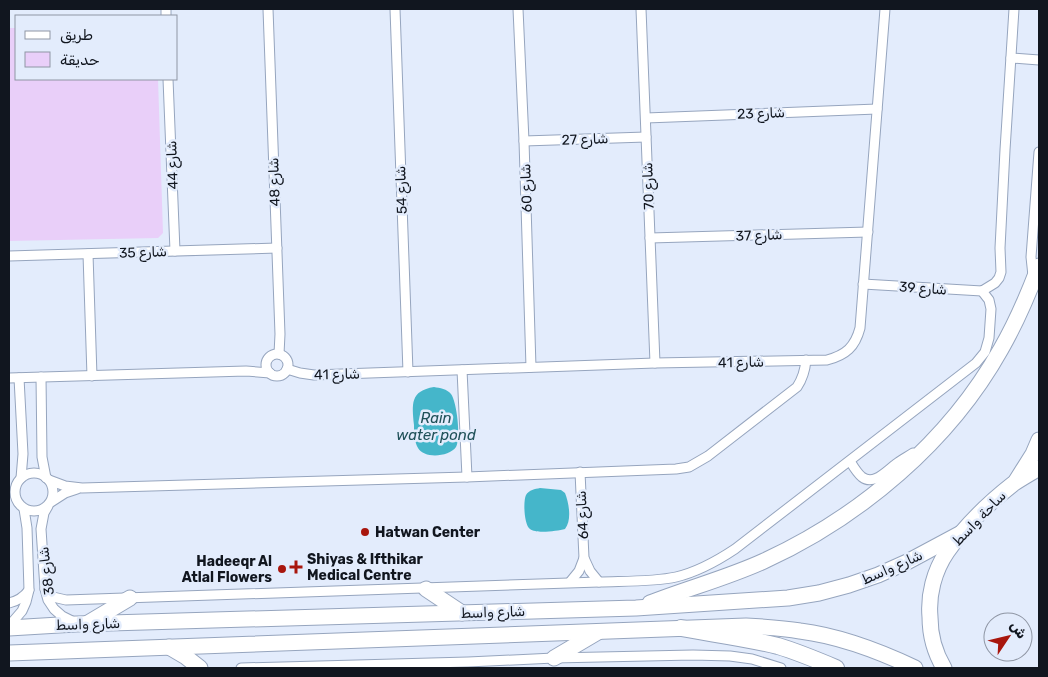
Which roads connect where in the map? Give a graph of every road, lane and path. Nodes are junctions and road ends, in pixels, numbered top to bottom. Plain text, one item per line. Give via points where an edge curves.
1 (268, 9) edge
2 (395, 9) edge
3 (518, 9) edge
4 (641, 9) edge
5 (885, 9) edge
6 (1014, 9) edge
7 (1011, 58) junction
8 (1039, 60) edge
9 (168, 80) edge
10 (877, 108) junction
11 (646, 118) junction
12 (646, 137) junction
13 (524, 141) junction
14 (1039, 152) edge
15 (868, 232) junction
16 (650, 238) junction
17 (277, 248) junction
18 (175, 251) junction
19 (88, 254) junction
20 (9, 256) edge
21 (1039, 266) edge
22 (1033, 281) junction
23 (864, 284) junction
24 (982, 292) junction
25 (279, 354) junction
26 (806, 360) junction
27 (267, 361) junction
28 (655, 363) junction
29 (531, 367) junction
30 (287, 368) junction
31 (462, 370) junction
32 (246, 371) junction
33 (408, 372) junction
34 (270, 373) junction
35 (92, 376) junction
36 (40, 377) junction
37 (9, 378) edge
38 (19, 378) junction
39 (1039, 440) edge
40 (926, 448) junction
41 (850, 461) junction
42 (1039, 468) edge
43 (580, 472) junction
44 (467, 477) junction
45 (21, 478) junction
46 (48, 479) junction
47 (1014, 484) junction
48 (82, 488) junction
49 (12, 493) edge
50 (49, 504) junction
51 (24, 509) junction
52 (963, 532) junction
53 (584, 558) junction
54 (570, 582) junction
55 (599, 582) junction
56 (426, 589) junction
57 (29, 590) junction
58 (45, 590) junction
59 (130, 598) junction
60 (9, 603) edge
61 (636, 608) junction
62 (462, 613) junction
63 (81, 624) junction
64 (9, 627) edge
65 (681, 628) junction
66 (599, 631) junction
67 (168, 647) junction
68 (9, 653) edge
69 (554, 658) junction
70 (470, 665) edge
71 (493, 665) edge
72 (200, 668) edge
73 (241, 668) edge
74 (781, 668) edge
75 (836, 668) edge
76 (915, 668) edge
77 (944, 668) edge

1 - 17 street, شارع 48
2 - 33 street, شارع 54
3 - 13 street, شارع 60
4 - 11 street, شارع 70
5 - 10 street, شارع 41
6 - 7 street
7 - 8 street
7 - 24 street via 1001,272 995,283
9 - 18 street, شارع 44
10 - 11 street, شارع 23
10 - 15 street, شارع 41
11 - 12 street, شارع 70
12 - 13 street, شارع 27
12 - 16 street, شارع 70
13 - 29 street, شارع 60
14 - 22 street via 1031,257
15 - 16 street, شارع 37
15 - 23 street, شارع 41
16 - 28 street, شارع 70
17 - 18 street, شارع 35
17 - 25 street, شارع 48
18 - 19 street, شارع 35
19 - 20 street, شارع 35
19 - 35 street
21 - 22 main road
22 - 40 main road via 1022,310 982,380
23 - 24 street, شارع 39
23 - 26 street, شارع 41 via 860,328 852,346 837,358
24 - 41 street via 991,310 988,345 981,358
25 - 27 street via 272,355
25 - 30 street via 286,360
26 - 28 street, شارع 41
26 - 43 street via 802,380 797,387 699,462 676,469
27 - 32 street
27 - 34 street via 266,368
28 - 29 street, شارع 41
29 - 31 street, شارع 41
30 - 33 street, شارع 41 via 314,375
30 - 34 street via 281,375
31 - 33 street, شارع 41
31 - 44 street
32 - 34 street
32 - 35 street
35 - 36 street
36 - 38 street
36 - 46 street via 42,457
37 - 38 street
38 - 45 street
39 - 47 main road
40 - 41 street via 906,457 876,479 861,477
40 - 61 main road via 878,492 789,549 745,569
41 - 55 street via 735,549 702,568 665,579
42 - 47 main road, ساحة واسط
43 - 44 street
43 - 53 street, شارع 64
44 - 48 street
45 - 46 street via 31,473
45 - 49 street
46 - 48 street
46 - 50 street via 53,495
47 - 52 main road, ساحة واسط
48 - 50 street via 65,493
49 - 51 street
50 - 51 street via 36,512
50 - 58 street, شارع 38 via 41,529
51 - 57 street, شارع 38
52 - 61 main road, شارع واسط via 878,575 819,593 765,600
52 - 77 main road, ساحة واسط via 946,553 934,578 929,605 930,632
53 - 54 street, شارع 64
53 - 55 street, شارع 64
54 - 55 street
54 - 56 street
56 - 59 street
56 - 62 main road
57 - 60 street via 20,599
57 - 64 street, شارع 38 via 22,611
58 - 59 street via 62,600
58 - 63 street, شارع 38 via 54,609
59 - 63 main road
61 - 62 main road, شارع واسط
62 - 63 main road, شارع واسط
63 - 64 main road, شارع واسط
65 - 66 main road, شارع واسط
65 - 75 highway via 778,646
65 - 76 main road, شارع واسط via 746,626 802,631 885,654
66 - 67 main road, شارع واسط
66 - 69 main road
67 - 68 main road, شارع واسط
67 - 72 main road
69 - 71 street
69 - 74 street via 711,655 752,659
70 - 71 street
70 - 73 street

